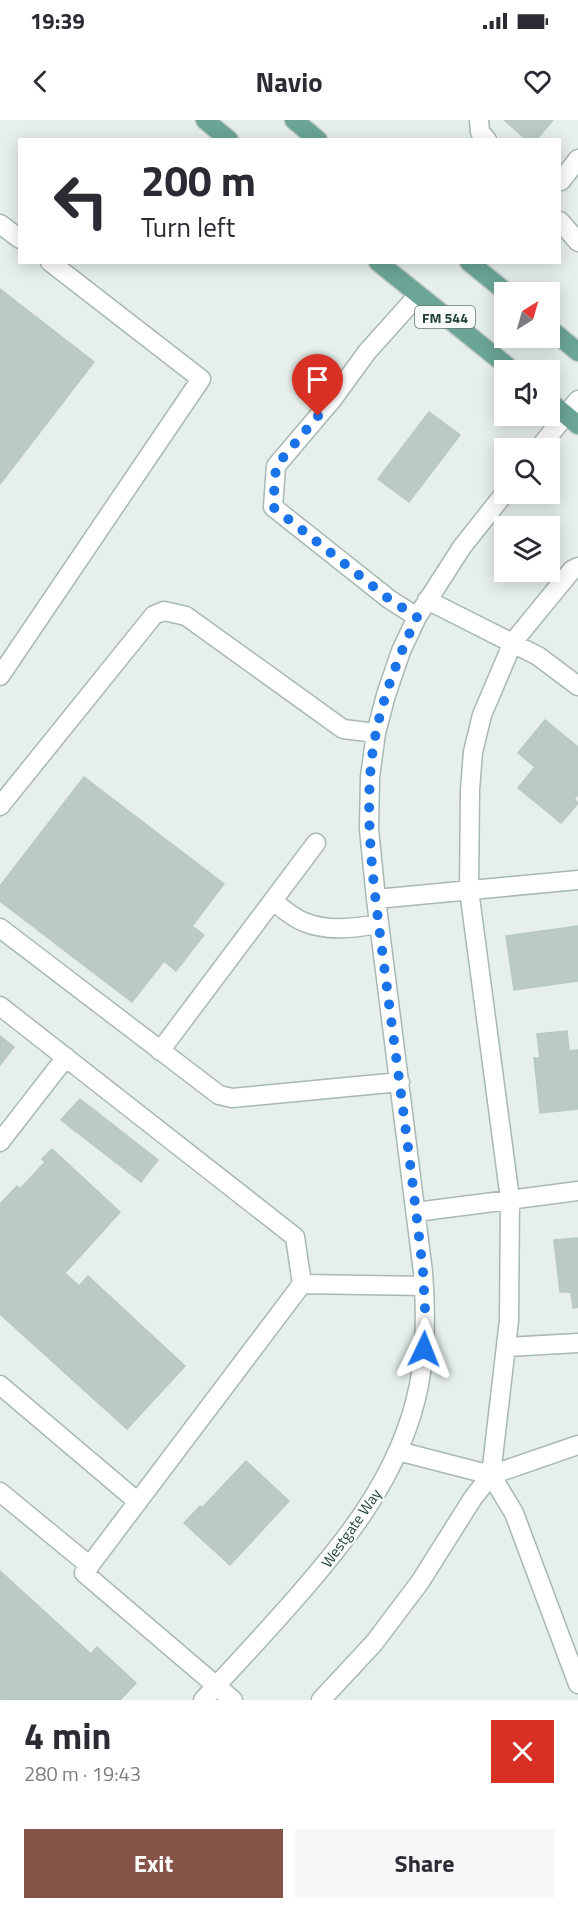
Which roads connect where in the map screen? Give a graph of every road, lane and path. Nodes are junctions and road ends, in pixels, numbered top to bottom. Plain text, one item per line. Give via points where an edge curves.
1 (205, 120) edge
2 (294, 120) edge
3 (479, 120) edge
4 (227, 138) edge
5 (316, 138) edge
6 (485, 138) edge
7 (578, 159) edge
8 (566, 181) edge
9 (561, 222) edge
10 (0, 224) edge
11 (18, 238) edge
12 (578, 242) edge
13 (53, 264) edge
14 (380, 264) edge
15 (471, 264) edge
16 (494, 282) edge
17 (418, 295) junction
18 (560, 337) edge
19 (578, 352) edge
20 (499, 360) edge
21 (578, 400) edge
22 (560, 410) edge
23 (572, 420) edge
24 (551, 438) edge
25 (496, 504) edge
26 (578, 567) edge
27 (427, 600) junction
28 (417, 617) junction
29 (513, 642) junction
30 (0, 676) edge
31 (578, 686) edge
32 (376, 733) junction
33 (0, 806) edge
34 (316, 843) dead end
35 (578, 880) edge
36 (469, 890) junction
37 (376, 899) junction
38 (273, 901) junction
39 (379, 924) junction
40 (0, 928) edge
41 (0, 1006) edge
42 (160, 1052) junction
43 (66, 1057) junction
44 (400, 1082) junction
45 (0, 1142) edge
46 (578, 1191) edge
47 (510, 1199) junction
48 (416, 1212) junction
49 (302, 1284) junction
50 (424, 1286) junction
51 (578, 1343) edge
52 (506, 1347) junction
53 (0, 1385) edge
54 (398, 1451) junction
55 (576, 1451) edge
56 (491, 1475) junction
57 (0, 1492) edge
58 (138, 1502) junction
59 (90, 1566) junction
60 (578, 1684) edge
61 (217, 1686) junction
62 (203, 1700) edge
63 (233, 1700) edge
64 (321, 1700) edge

1 - 4 main road
2 - 5 main road
3 - 6 street
7 - 8 street
9 - 12 street
10 - 11 street
13 - 30 street via 201,379
14 - 17 main road, FM 544 / FM 544
15 - 16 main road
17 - 20 main road, FM 544 / FM 544
17 - 28 street via 276,466 273,507
18 - 19 main road
21 - 23 street
22 - 23 main road
23 - 24 street
25 - 27 street, Westgate Way
26 - 29 street
27 - 28 street, Westgate Way
27 - 29 street
28 - 32 street, Westgate Way via 401,651
29 - 31 street
29 - 36 street via 482,715 473,752
32 - 33 street via 343,729 186,616 164,611 154,615
32 - 37 street, Westgate Way via 369,828
34 - 38 street
35 - 36 street
36 - 37 street
36 - 47 street
37 - 39 street, Westgate Way
38 - 39 street via 303,922 327,928
38 - 42 street
39 - 44 street, Westgate Way
40 - 42 street
41 - 43 street
42 - 44 street via 219,1095 232,1098
43 - 45 street
43 - 49 street via 295,1237
44 - 48 street, Westgate Way
46 - 47 street
47 - 48 street
47 - 52 street
48 - 50 street, Westgate Way
49 - 50 street
49 - 58 street
50 - 54 street, Westgate Way via 424,1349 410,1420
51 - 52 street
52 - 56 street
53 - 58 street
54 - 56 street
54 - 61 street, Westgate Way via 382,1485 341,1547
55 - 56 street
56 - 60 street via 514,1513
56 - 64 street via 420,1582 374,1642
57 - 59 street
58 - 59 street
59 - 61 street via 84,1573
61 - 62 street, Westgate Way
61 - 63 street

